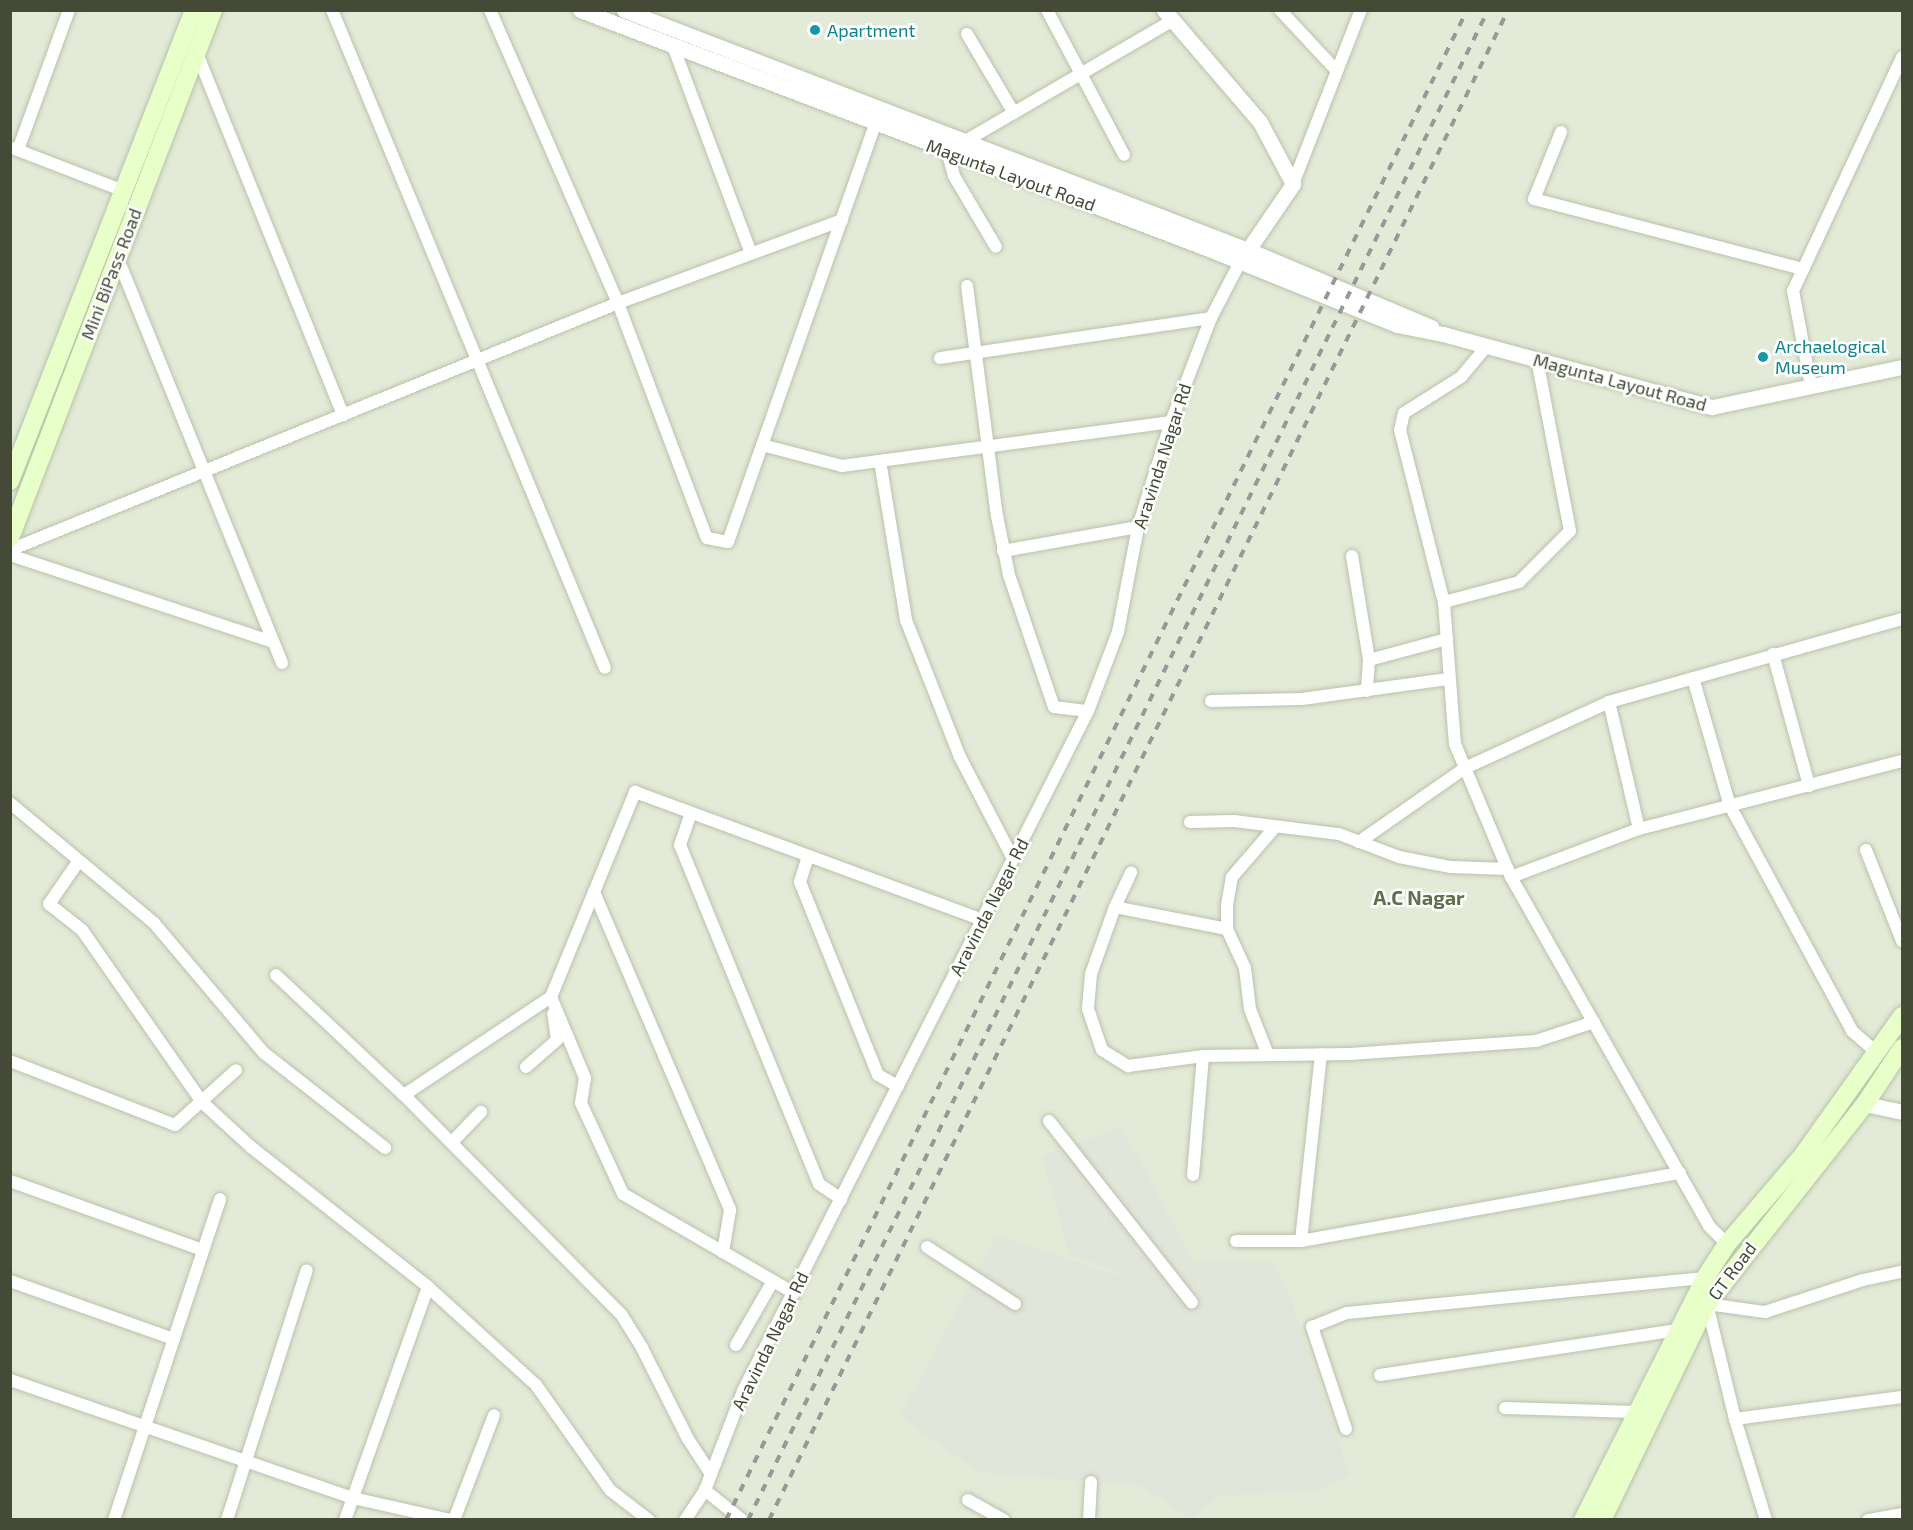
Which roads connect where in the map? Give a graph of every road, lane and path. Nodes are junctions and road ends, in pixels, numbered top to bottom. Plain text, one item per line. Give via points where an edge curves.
1 (69, 10) edge
2 (194, 10) edge
3 (213, 10) edge
4 (332, 10) edge
5 (490, 10) edge
6 (580, 10) edge
7 (1047, 10) edge
8 (1280, 10) edge
9 (1361, 10) edge
10 (634, 12) edge
11 (1167, 16) edge
12 (967, 34) dead end
13 (673, 46) junction
14 (196, 51) junction
15 (1902, 57) edge
16 (1336, 70) junction
17 (1081, 74) junction
18 (1014, 113) junction
19 (875, 124) junction
20 (1561, 132) dead end
21 (962, 143) junction
22 (14, 149) edge
23 (947, 151) junction
24 (1124, 155) dead end
25 (1293, 184) junction
26 (124, 191) junction
27 (842, 220) junction
28 (996, 247) dead end
29 (751, 253) junction
30 (1244, 256) junction
31 (118, 258) junction
32 (1803, 269) junction
33 (967, 286) dead end
34 (618, 303) junction
35 (1211, 318) junction
36 (1487, 346) junction
37 (977, 351) junction
38 (940, 358) dead end
39 (479, 360) junction
40 (1537, 360) junction
41 (1902, 367) edge
42 (1811, 386) junction
43 (343, 415) junction
44 (1171, 422) junction
45 (762, 446) junction
46 (987, 446) junction
47 (880, 461) junction
48 (206, 471) junction
49 (10, 481) edge
50 (1137, 527) junction
51 (10, 538) edge
52 (1003, 551) junction
53 (10, 553) edge
54 (1352, 556) dead end
55 (1444, 602) junction
56 (1902, 618) edge
57 (1447, 639) junction
58 (273, 642) junction
59 (1773, 654) junction
60 (1370, 660) junction
61 (282, 663) dead end
62 (605, 668) dead end
63 (1693, 678) junction
64 (1448, 679) junction
65 (1367, 691) junction
66 (1211, 701) dead end
67 (1609, 702) junction
68 (1088, 711) junction
69 (1902, 761) edge
70 (1465, 768) junction
71 (1809, 786) junction
72 (10, 803) edge
73 (1730, 806) junction
74 (691, 813) junction
75 (1190, 822) dead end
76 (1276, 826) junction
77 (1640, 829) junction
78 (1359, 842) junction
79 (1866, 850) dead end
80 (808, 856) junction
81 (1013, 859) junction
82 (78, 862) junction
83 (1131, 872) dead end
84 (1510, 873) junction
85 (594, 892) junction
86 (1115, 906) junction
87 (982, 920) junction
88 (1227, 929) junction
89 (1902, 941) edge
90 (276, 975) dead end
91 (551, 997) junction
92 (1902, 1016) edge
93 (1594, 1022) junction
94 (1902, 1048) edge
95 (1321, 1054) junction
96 (1878, 1054) junction
97 (1268, 1055) junction
98 (1203, 1056) junction
99 (10, 1061) edge
100 (526, 1067) dead end
101 (236, 1070) dead end
102 (898, 1086) junction
103 (404, 1095) junction
104 (202, 1102) junction
105 (1865, 1104) junction
106 (482, 1112) dead end
107 (1902, 1112) edge
108 (1049, 1121) dead end
109 (452, 1142) junction
110 (385, 1148) dead end
111 (1680, 1173) junction
112 (1193, 1175) dead end
113 (10, 1181) edge
114 (220, 1199) dead end
115 (841, 1199) junction
116 (1236, 1241) dead end
117 (1301, 1241) junction
118 (1727, 1244) junction
119 (927, 1247) dead end
120 (203, 1250) junction
121 (723, 1252) junction
122 (307, 1270) dead end
123 (1902, 1272) edge
124 (1705, 1278) junction
125 (10, 1281) edge
126 (773, 1281) junction
127 (428, 1287) junction
128 (794, 1293) junction
129 (1192, 1303) dead end
130 (1016, 1304) dead end
131 (1707, 1304) junction
132 (1676, 1330) junction
133 (174, 1339) junction
134 (736, 1345) dead end
135 (1380, 1375) dead end
136 (10, 1380) edge
137 (1902, 1397) edge
138 (1505, 1408) dead end
139 (1635, 1412) junction
140 (494, 1415) dead end
141 (1735, 1419) junction
142 (144, 1427) junction
143 (1346, 1429) dead end
144 (244, 1461) junction
145 (711, 1474) junction
146 (1091, 1482) dead end
147 (705, 1490) junction
148 (353, 1498) junction
149 (968, 1500) dead end
150 (1902, 1515) edge
151 (114, 1520) edge
152 (227, 1520) edge
153 (345, 1520) edge
154 (452, 1520) edge
155 (649, 1520) edge
156 (685, 1520) edge
157 (742, 1520) edge
158 (1004, 1520) edge
159 (1089, 1520) edge
160 (1583, 1520) edge
161 (1602, 1520) edge
162 (1766, 1520) edge
163 (1869, 1520) edge

1 - 22 street
2 - 26 main road
3 - 14 main road, Mini BiPass Road
4 - 39 street
5 - 34 street
6 - 13 street, Magunta Layout Road
7 - 17 street
8 - 16 street
9 - 16 street
10 - 21 street, Magunta Layout Road
11 - 17 street
11 - 25 street via 1260,122
12 - 18 street
13 - 19 street, Magunta Layout Road
13 - 29 street
14 - 31 main road, Mini BiPass Road
14 - 43 street
15 - 32 street
16 - 25 street
17 - 18 street
17 - 24 street
18 - 21 street
19 - 23 street, Magunta Layout Road
19 - 27 street
20 - 32 street via 1534,199
21 - 30 street, Magunta Layout Road
22 - 26 street
23 - 28 street via 954,176
23 - 30 street, Magunta Layout Road
25 - 30 street
26 - 49 main road
27 - 29 street
27 - 45 street
29 - 34 street
30 - 35 street, Aravinda Nagar Rd
30 - 36 street, Magunta Layout Road via 1407,314 1443,334
31 - 48 street
31 - 51 main road, Mini BiPass Road
32 - 42 street via 1793,291
33 - 37 street
34 - 39 street
34 - 45 street via 707,538 728,542
35 - 37 street
35 - 44 street, Aravinda Nagar Rd
36 - 40 street, Magunta Layout Road
36 - 55 street via 1461,377 1411,406 1401,420 1402,439
37 - 38 street
37 - 46 street
39 - 43 street
39 - 62 street
40 - 42 street, Magunta Layout Road via 1712,407
40 - 55 street via 1570,531 1519,582
41 - 42 street, Magunta Layout Road
43 - 48 street
44 - 46 street
44 - 50 street, Aravinda Nagar Rd
45 - 47 street via 842,466
46 - 47 street
46 - 52 street
47 - 81 street via 906,620 960,757
48 - 53 street
48 - 58 street
50 - 52 street
50 - 68 street, Aravinda Nagar Rd via 1118,632
52 - 68 street via 1054,707
53 - 58 street
54 - 60 street
55 - 57 street
56 - 59 street
57 - 60 street
57 - 64 street
58 - 61 street
59 - 63 street
59 - 71 street
60 - 65 street
63 - 67 street
63 - 73 street
64 - 65 street
64 - 70 street via 1455,744
65 - 66 street via 1302,699
67 - 70 street
67 - 77 street
68 - 81 street, Aravinda Nagar Rd
69 - 71 street
70 - 78 street
70 - 84 street
71 - 73 street
72 - 82 street
73 - 77 street
73 - 96 street via 1852,1031
74 - 80 street
74 - 85 street via 635,792
74 - 115 street via 680,844 819,1184
75 - 76 street
76 - 78 street via 1339,834
76 - 88 street via 1232,878
77 - 84 street
78 - 84 street via 1399,857
79 - 89 street
80 - 87 street
80 - 102 street via 800,882 878,1075
81 - 87 street, Aravinda Nagar Rd
82 - 104 street via 49,904 82,930
82 - 110 street via 154,923 264,1053
83 - 86 street
84 - 93 street
85 - 91 street
85 - 121 street via 730,1210
86 - 88 street
86 - 98 street via 1091,974 1088,1009 1102,1050 1128,1066
87 - 102 street, Aravinda Nagar Rd
88 - 97 street via 1245,968 1250,1009
90 - 103 street
91 - 100 street via 557,1040
91 - 103 street
91 - 121 street via 585,1078 580,1103 623,1194
92 - 96 main road
93 - 95 street via 1536,1041
93 - 111 street
94 - 105 main road, GT Road
95 - 97 street
95 - 117 street
96 - 118 main road via 1803,1155
97 - 98 street
98 - 112 street
99 - 104 street via 175,1125
101 - 104 street
102 - 115 street, Aravinda Nagar Rd
103 - 109 street
104 - 127 street via 251,1147
105 - 107 street
105 - 131 main road, GT Road
106 - 109 street
108 - 129 street
109 - 145 street via 621,1314
111 - 117 street
111 - 118 street via 1709,1226
113 - 120 street
114 - 120 street
115 - 128 street, Aravinda Nagar Rd
116 - 117 street
118 - 124 main road
119 - 130 street
120 - 133 street
121 - 126 street
122 - 144 street
123 - 131 street via 1863,1280 1765,1312
124 - 132 main road
124 - 143 street via 1347,1313 1312,1327
125 - 133 street
126 - 128 street
126 - 134 street
127 - 148 street
127 - 155 street via 536,1385 610,1490
128 - 145 street, Aravinda Nagar Rd via 743,1391
131 - 141 street
131 - 161 main road, GT Road
132 - 135 street
132 - 139 main road
133 - 142 street
136 - 142 street
137 - 141 street
138 - 139 street
139 - 160 main road
140 - 154 street
141 - 162 street
142 - 144 street
142 - 151 street
144 - 148 street
144 - 152 street
145 - 147 street, Aravinda Nagar Rd
146 - 159 street
147 - 156 street, Aravinda Nagar Rd
147 - 157 street
148 - 153 street
148 - 154 street
149 - 158 street
150 - 163 street

